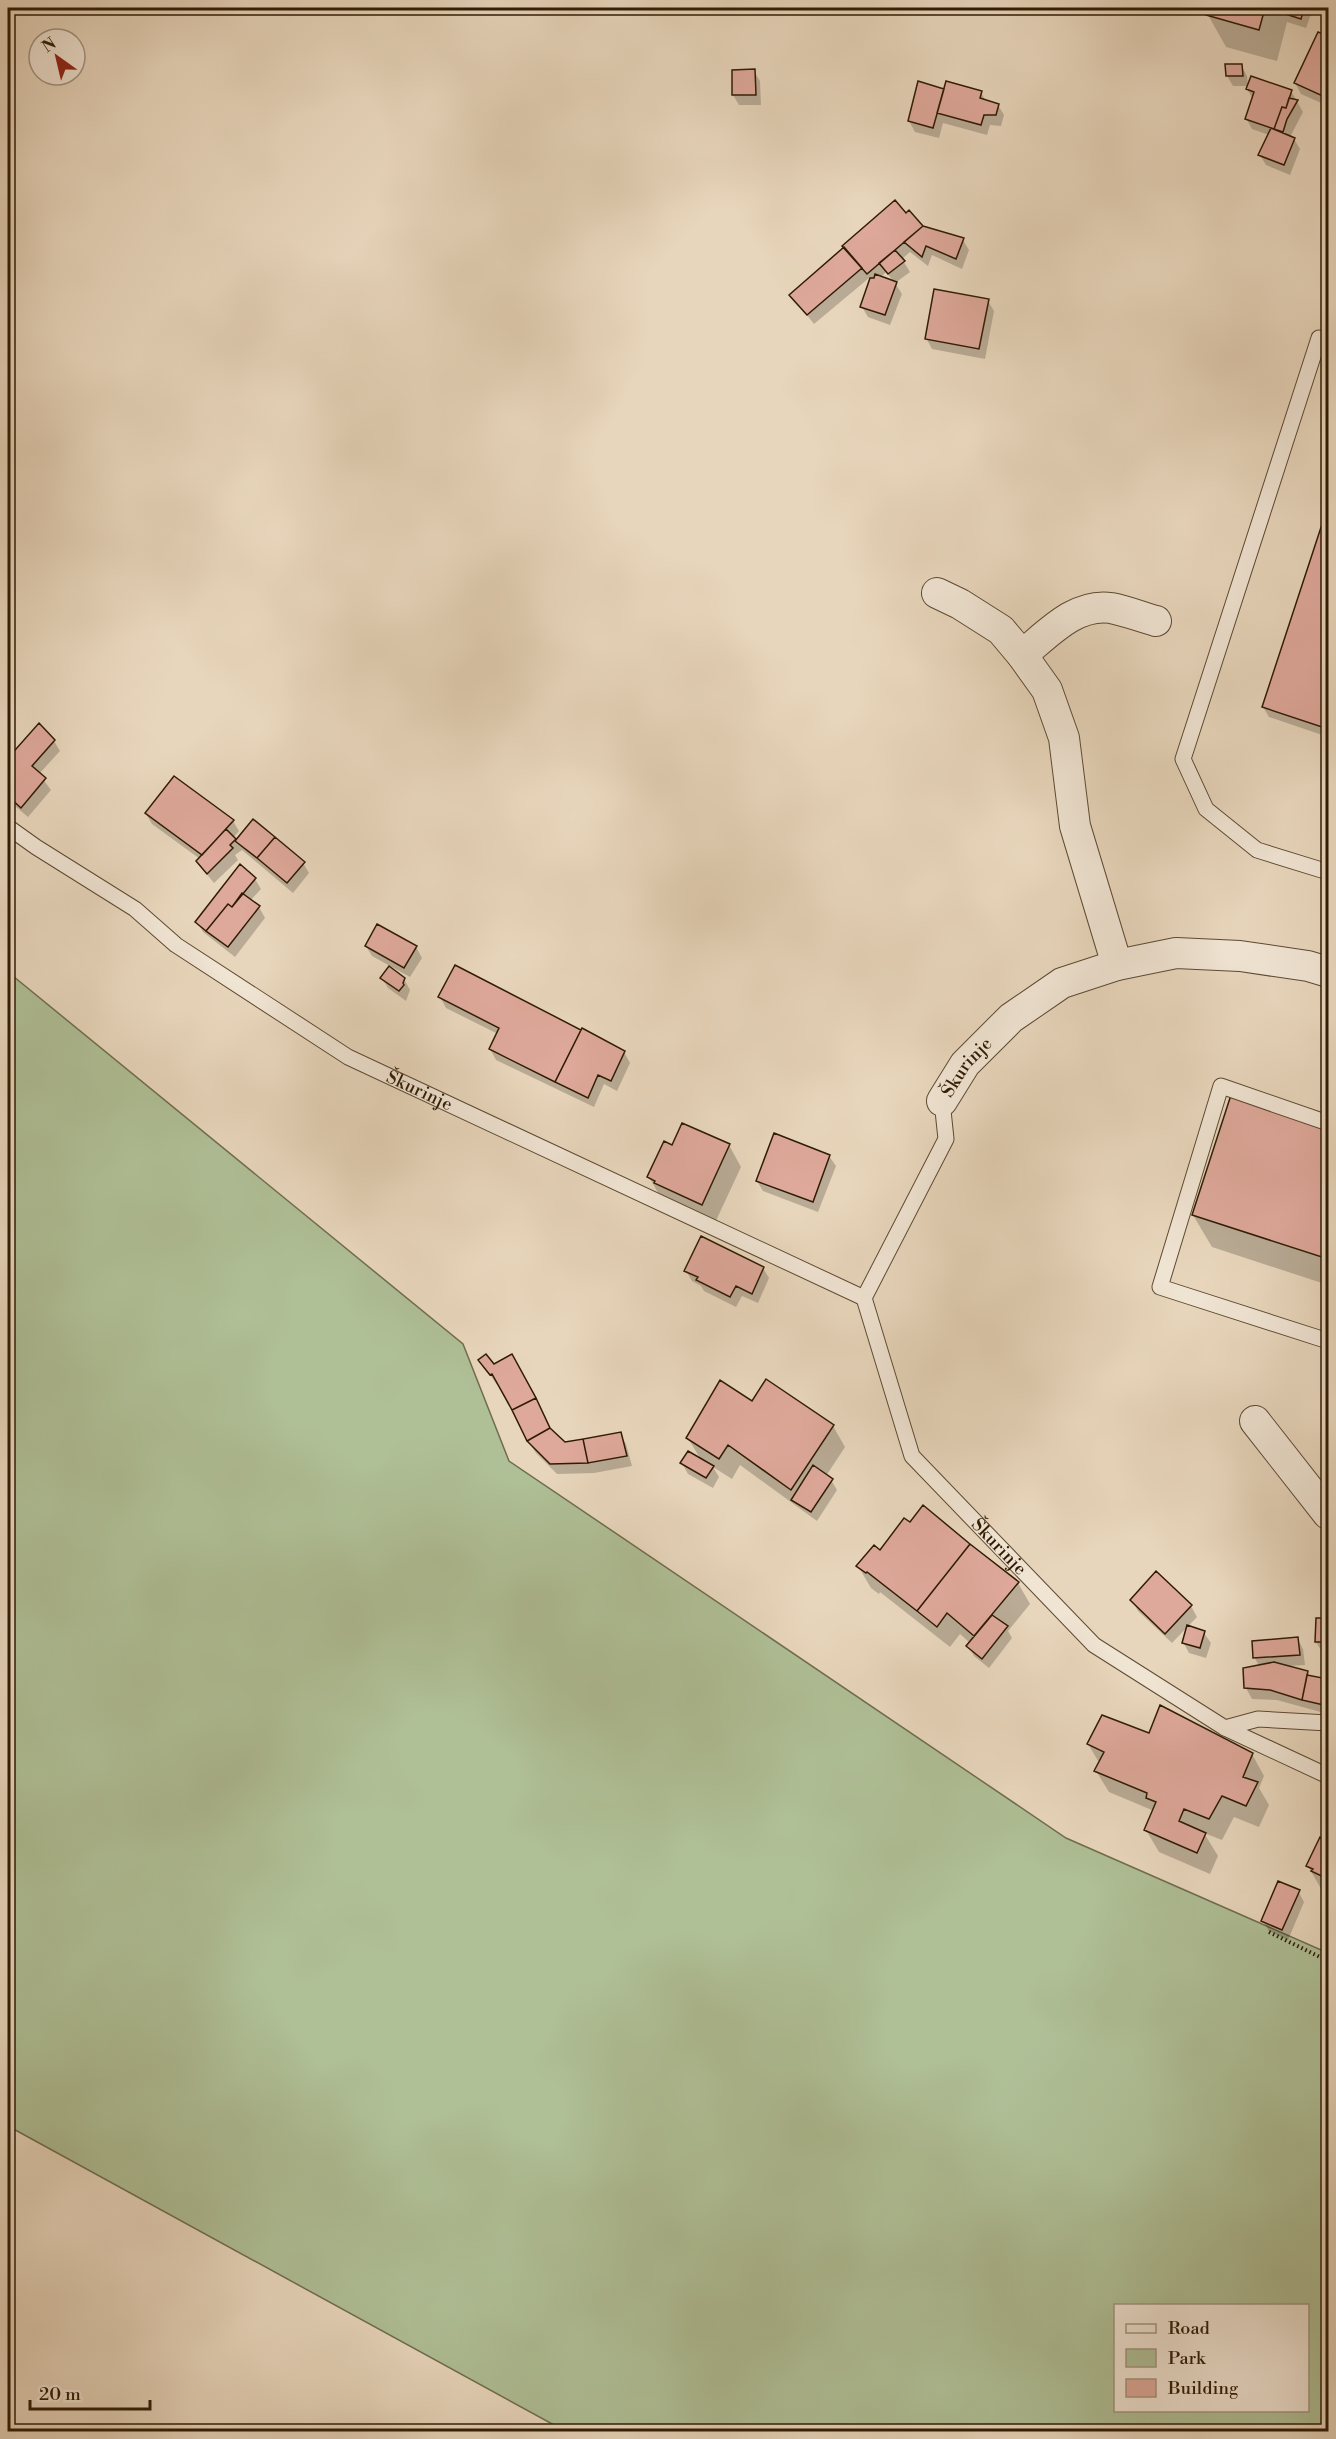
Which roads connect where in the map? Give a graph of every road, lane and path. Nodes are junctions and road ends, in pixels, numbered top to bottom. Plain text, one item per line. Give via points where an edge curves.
1 (1329, 340) edge
2 (937, 593) dead end
3 (1156, 621) dead end
4 (1022, 655) junction
5 (8, 827) edge
6 (1329, 872) edge
7 (1117, 964) junction
8 (1329, 972) edge
9 (942, 1101) joint
10 (1329, 1122) edge
11 (864, 1298) junction
12 (1329, 1341) edge
13 (1255, 1421) dead end
14 (1329, 1514) edge
15 (1329, 1723) edge
16 (1225, 1728) junction
17 (1329, 1776) edge
18 (1269, 1932) dead end
19 (1329, 1961) edge

1 - 6 lane via 1319,338 1183,759 1206,809 1257,850
2 - 4 street via 1001,630
3 - 4 street via 1110,608 1088,609 1067,619
4 - 7 street via 1047,690 1064,738 1075,826
5 - 11 lane, Škurinje via 135,909 176,945 348,1057
7 - 8 street, Škurinje via 1176,953 1240,956
7 - 9 street, Škurinje via 1062,983 1011,1018 965,1064
9 - 11 lane, Škurinje via 946,1139
10 - 12 lane via 1221,1086 1160,1287
11 - 16 lane, Škurinje via 912,1456 1094,1645
13 - 14 street
15 - 16 lane via 1258,1719
16 - 17 lane, Škurinje
18 - 19 path

